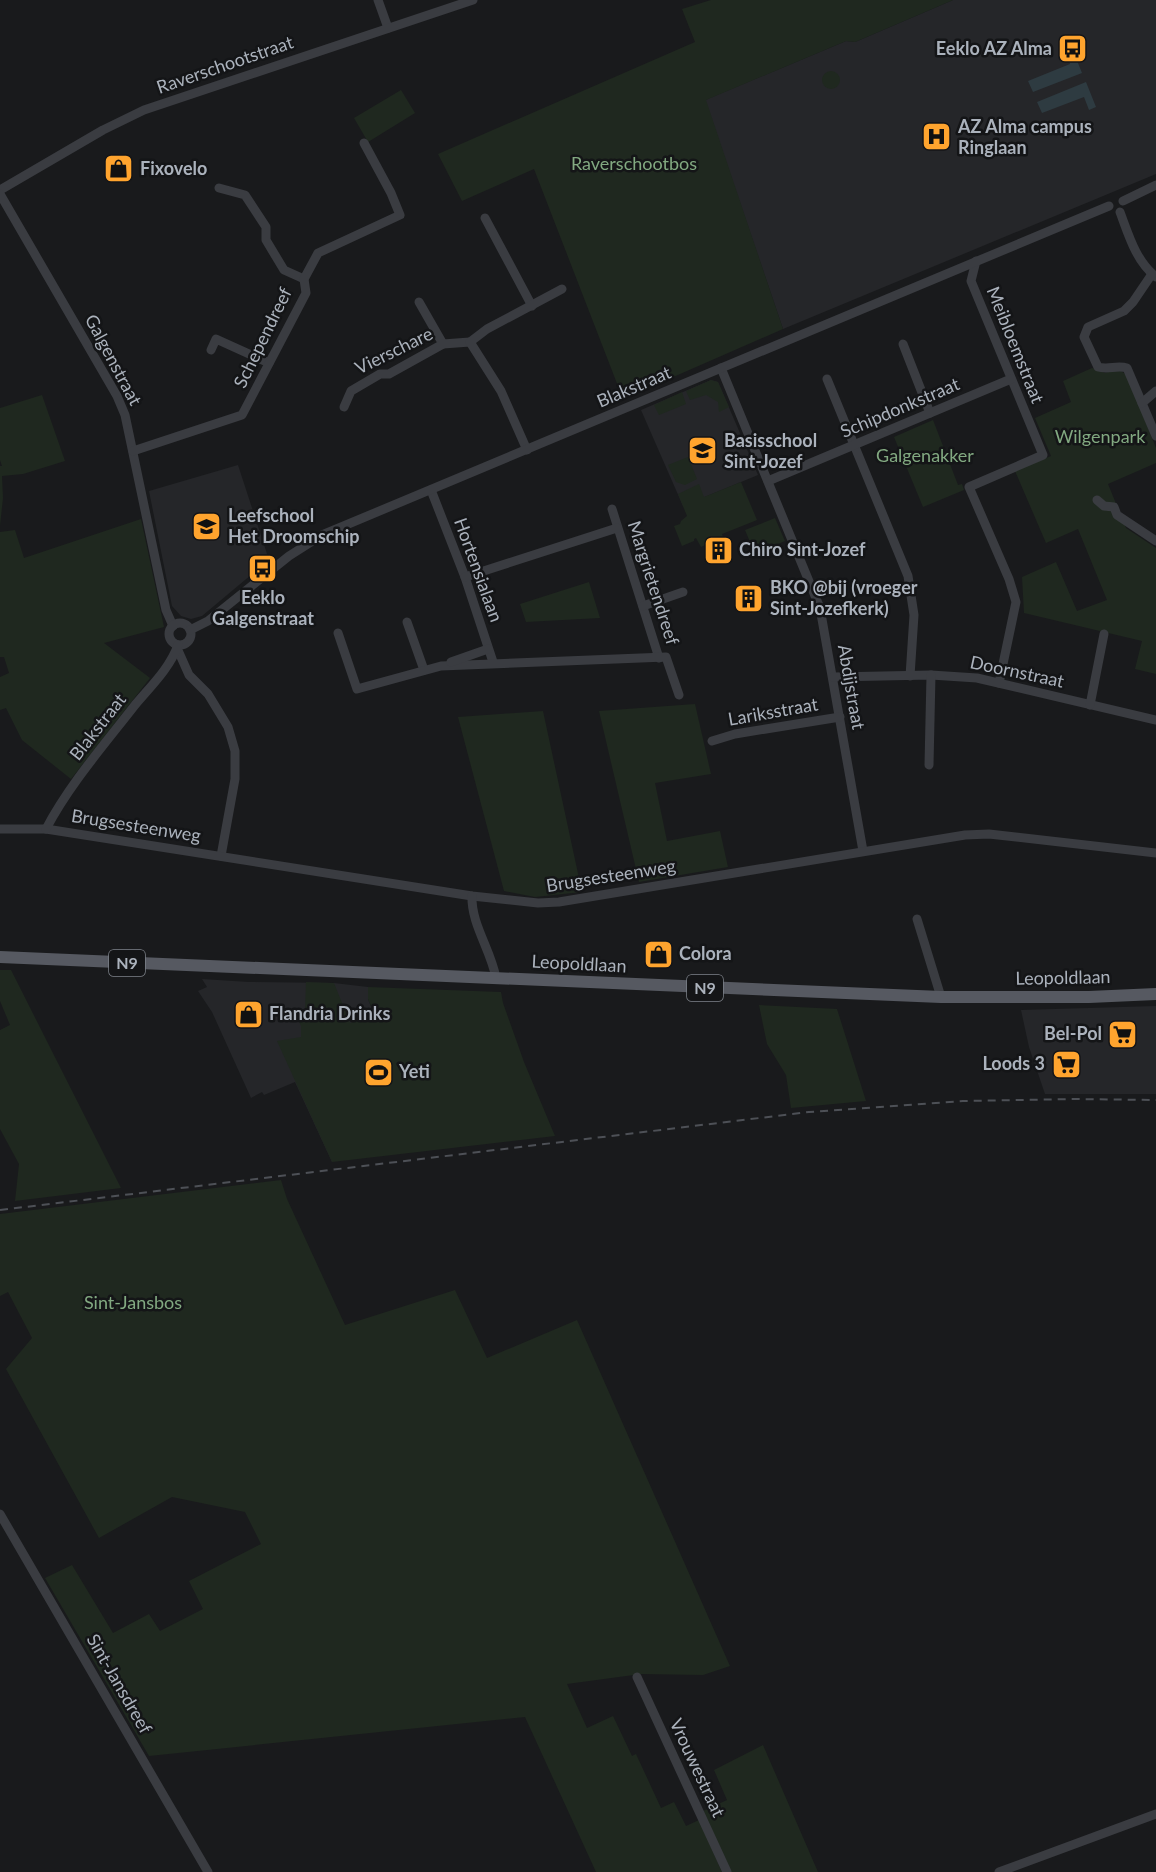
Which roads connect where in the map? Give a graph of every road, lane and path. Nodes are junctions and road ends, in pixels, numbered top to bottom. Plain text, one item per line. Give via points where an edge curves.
1 (378, 0) edge
2 (473, 0) edge
3 (388, 28) junction
4 (364, 143) dead end
5 (1156, 185) edge
6 (219, 188) dead end
7 (0, 192) edge
8 (1123, 201) junction
9 (1109, 206) junction
10 (1120, 212) junction
11 (485, 218) dead end
12 (976, 261) junction
13 (955, 270) junction
14 (1154, 276) edge
15 (304, 279) junction
16 (971, 280) junction
17 (562, 289) dead end
18 (418, 302) dead end
19 (532, 306) junction
20 (470, 342) junction
21 (443, 344) junction
22 (903, 344) dead end
23 (211, 350) dead end
24 (269, 363) junction
25 (721, 368) junction
26 (827, 379) dead end
27 (1011, 379) junction
28 (1156, 391) edge
29 (1142, 403) junction
30 (344, 407) dead end
31 (930, 413) junction
32 (1156, 436) edge
33 (856, 445) junction
34 (527, 450) junction
35 (133, 451) junction
36 (768, 481) junction
37 (431, 490) junction
38 (1097, 500) dead end
39 (612, 509) dead end
40 (617, 528) junction
41 (1156, 540) edge
42 (465, 577) junction
43 (683, 592) dead end
44 (643, 606) junction
45 (407, 622) dead end
46 (173, 626) junction
47 (190, 630) junction
48 (338, 633) dead end
49 (1104, 634) dead end
50 (177, 647) junction
51 (488, 649) junction
52 (659, 658) junction
53 (493, 662) junction
54 (441, 666) junction
55 (424, 670) junction
56 (932, 675) junction
57 (833, 676) junction
58 (910, 676) junction
59 (999, 683) junction
60 (679, 695) dead end
61 (1090, 705) junction
62 (840, 717) junction
63 (1156, 720) edge
64 (712, 741) dead end
65 (929, 765) dead end
66 (0, 829) edge
67 (46, 829) junction
68 (863, 851) junction
69 (1156, 853) edge
70 (221, 856) junction
71 (472, 896) junction
72 (917, 918) dead end
73 (0, 957) edge
74 (496, 978) junction
75 (1156, 994) edge
76 (941, 997) junction
77 (0, 1514) edge
78 (637, 1677) dead end
79 (1156, 1814) edge
80 (208, 1872) edge
81 (727, 1872) edge
82 (999, 1872) edge

1 - 3 street
2 - 3 street, Raverschootstraat
3 - 7 street, Raverschootstraat via 144,110
4 - 15 street, Schependreef via 400,214 318,253
5 - 8 street
6 - 15 street via 245,195 266,227 266,240 284,270
7 - 35 street, Galgenstraat via 117,396
8 - 9 street via 1114,198
8 - 10 street via 1125,207
9 - 10 street
9 - 12 street, Blakstraat
10 - 14 street via 1139,258
11 - 19 street
12 - 13 street, Blakstraat
12 - 16 street, Meibloemstraat
13 - 16 street, Meibloemstraat
13 - 25 street, Blakstraat
14 - 29 street via 1124,311 1088,327 1084,337 1098,367 1127,368
15 - 24 street, Schependreef via 306,292
16 - 27 street, Meibloemstraat
17 - 19 street
18 - 21 street
19 - 20 street
20 - 21 street, Vierschare
20 - 34 street via 501,391
21 - 30 street, Vierschare via 351,391
22 - 31 street
23 - 24 street via 216,339
24 - 35 street, Schependreef via 242,415
25 - 34 street, Blakstraat
25 - 36 street, Abdijstraat
26 - 33 street
27 - 31 street, Schipdonkstraat
27 - 59 street, Meibloemstraat via 1042,455 969,487 1016,602
28 - 29 street
29 - 32 street
31 - 33 street, Schipdonkstraat
33 - 36 street, Schipdonkstraat
33 - 58 street via 908,576 914,615
34 - 37 street, Blakstraat
35 - 46 street, Galgenstraat via 166,610
36 - 57 street, Abdijstraat via 820,608
37 - 42 street, Hortensialaan
37 - 47 street, Blakstraat via 322,535 289,556 208,621
38 - 41 street via 1114,507 1117,515
39 - 40 street, Margrietendreef
40 - 42 street
40 - 44 street, Margrietendreef
42 - 51 street, Hortensialaan
43 - 44 street
44 - 52 street, Margrietendreef
45 - 55 street
46 - 47 street via 180,623
46 - 50 street via 169,637
47 - 50 street via 189,641
48 - 55 street via 357,689
49 - 61 street
50 - 67 street, Blakstraat via 162,673 106,742
50 - 70 street via 186,671 208,694 228,727 235,751 235,779
51 - 53 street, Hortensialaan
51 - 54 street
52 - 53 street
52 - 60 street, Margrietendreef via 666,657
53 - 54 street
54 - 55 street
56 - 58 street, Doornstraat
56 - 59 street, Doornstraat
56 - 65 street
57 - 58 street, Doornstraat
57 - 62 street, Abdijstraat
59 - 61 street, Doornstraat
61 - 63 street, Doornstraat
62 - 64 street, Lariksstraat
62 - 68 street, Abdijstraat
66 - 67 street, Brugsesteenweg
67 - 70 street, Brugsesteenweg
68 - 69 street, Brugsesteenweg via 989,834
68 - 71 street, Brugsesteenweg via 559,902
70 - 71 street, Brugsesteenweg
71 - 74 street via 472,912
72 - 76 street
73 - 74 main road, Leopoldlaan / N9
74 - 76 main road, Leopoldlaan / N9
75 - 76 main road, Leopoldlaan / N9
77 - 80 street, Sint-Jansdreef
78 - 81 street, Vrouwestraat
79 - 82 street

